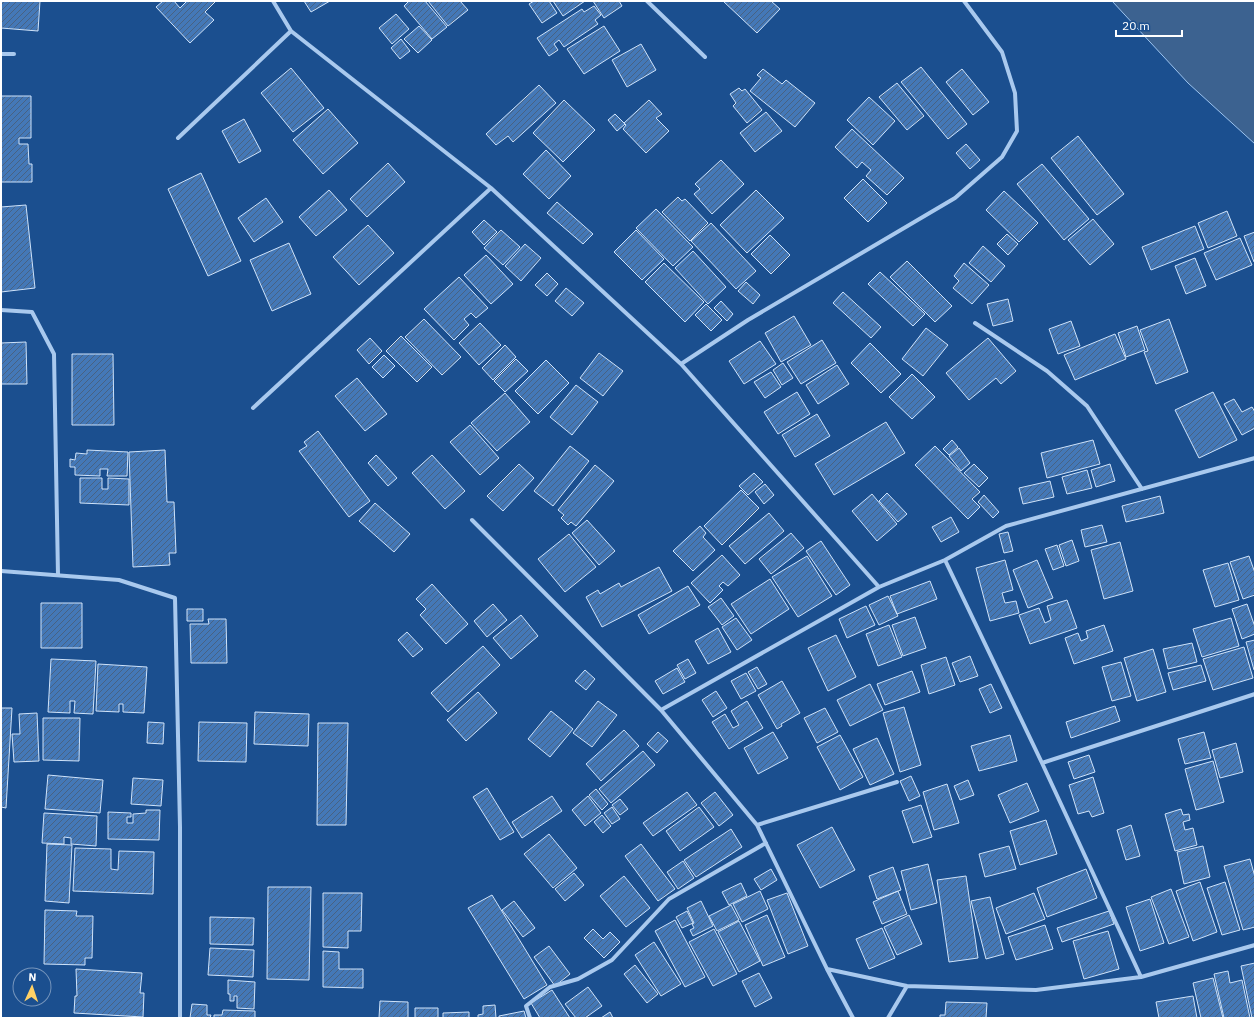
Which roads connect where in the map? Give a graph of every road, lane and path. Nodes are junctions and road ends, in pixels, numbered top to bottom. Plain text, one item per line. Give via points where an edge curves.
1 (272, 1) edge
2 (647, 1) edge
3 (964, 1) edge
4 (291, 31) junction
5 (1, 54) edge
6 (14, 54) dead end
7 (705, 57) dead end
8 (178, 138) dead end
9 (491, 188) junction
10 (1, 310) edge
11 (975, 323) dead end
12 (681, 364) junction
13 (253, 408) dead end
14 (1255, 458) edge
15 (1142, 488) junction
16 (472, 520) dead end
17 (944, 560) junction
18 (1, 572) edge
19 (58, 575) junction
20 (879, 587) junction
21 (1255, 694) edge
22 (661, 710) junction
23 (1042, 763) junction
24 (897, 782) dead end
25 (756, 825) junction
26 (766, 843) junction
27 (1255, 945) edge
28 (827, 969) junction
29 (1141, 977) junction
30 (908, 986) junction
31 (180, 1018) edge
32 (530, 1018) edge
33 (853, 1018) edge
34 (888, 1018) edge

1 - 4 street
2 - 7 street
3 - 12 street via 1002,52 1015,93 1017,131 1002,158 955,198 748,320
4 - 8 street
4 - 9 street
5 - 6 street
9 - 12 street
9 - 13 street
10 - 19 street via 32,312 54,354
11 - 15 street via 1047,371 1087,406
12 - 20 street
14 - 15 street
15 - 17 street via 1006,526
16 - 22 street
17 - 20 street
17 - 23 street
18 - 19 street
19 - 31 street via 119,580 175,598 180,827
20 - 22 street
21 - 23 street
22 - 25 street
23 - 29 street
24 - 25 street
25 - 26 street
26 - 28 street
26 - 32 street via 669,899 612,960 578,980 550,987 535,997 526,1006
27 - 29 street
28 - 30 street
28 - 33 street
29 - 30 street via 1036,990
30 - 34 street

